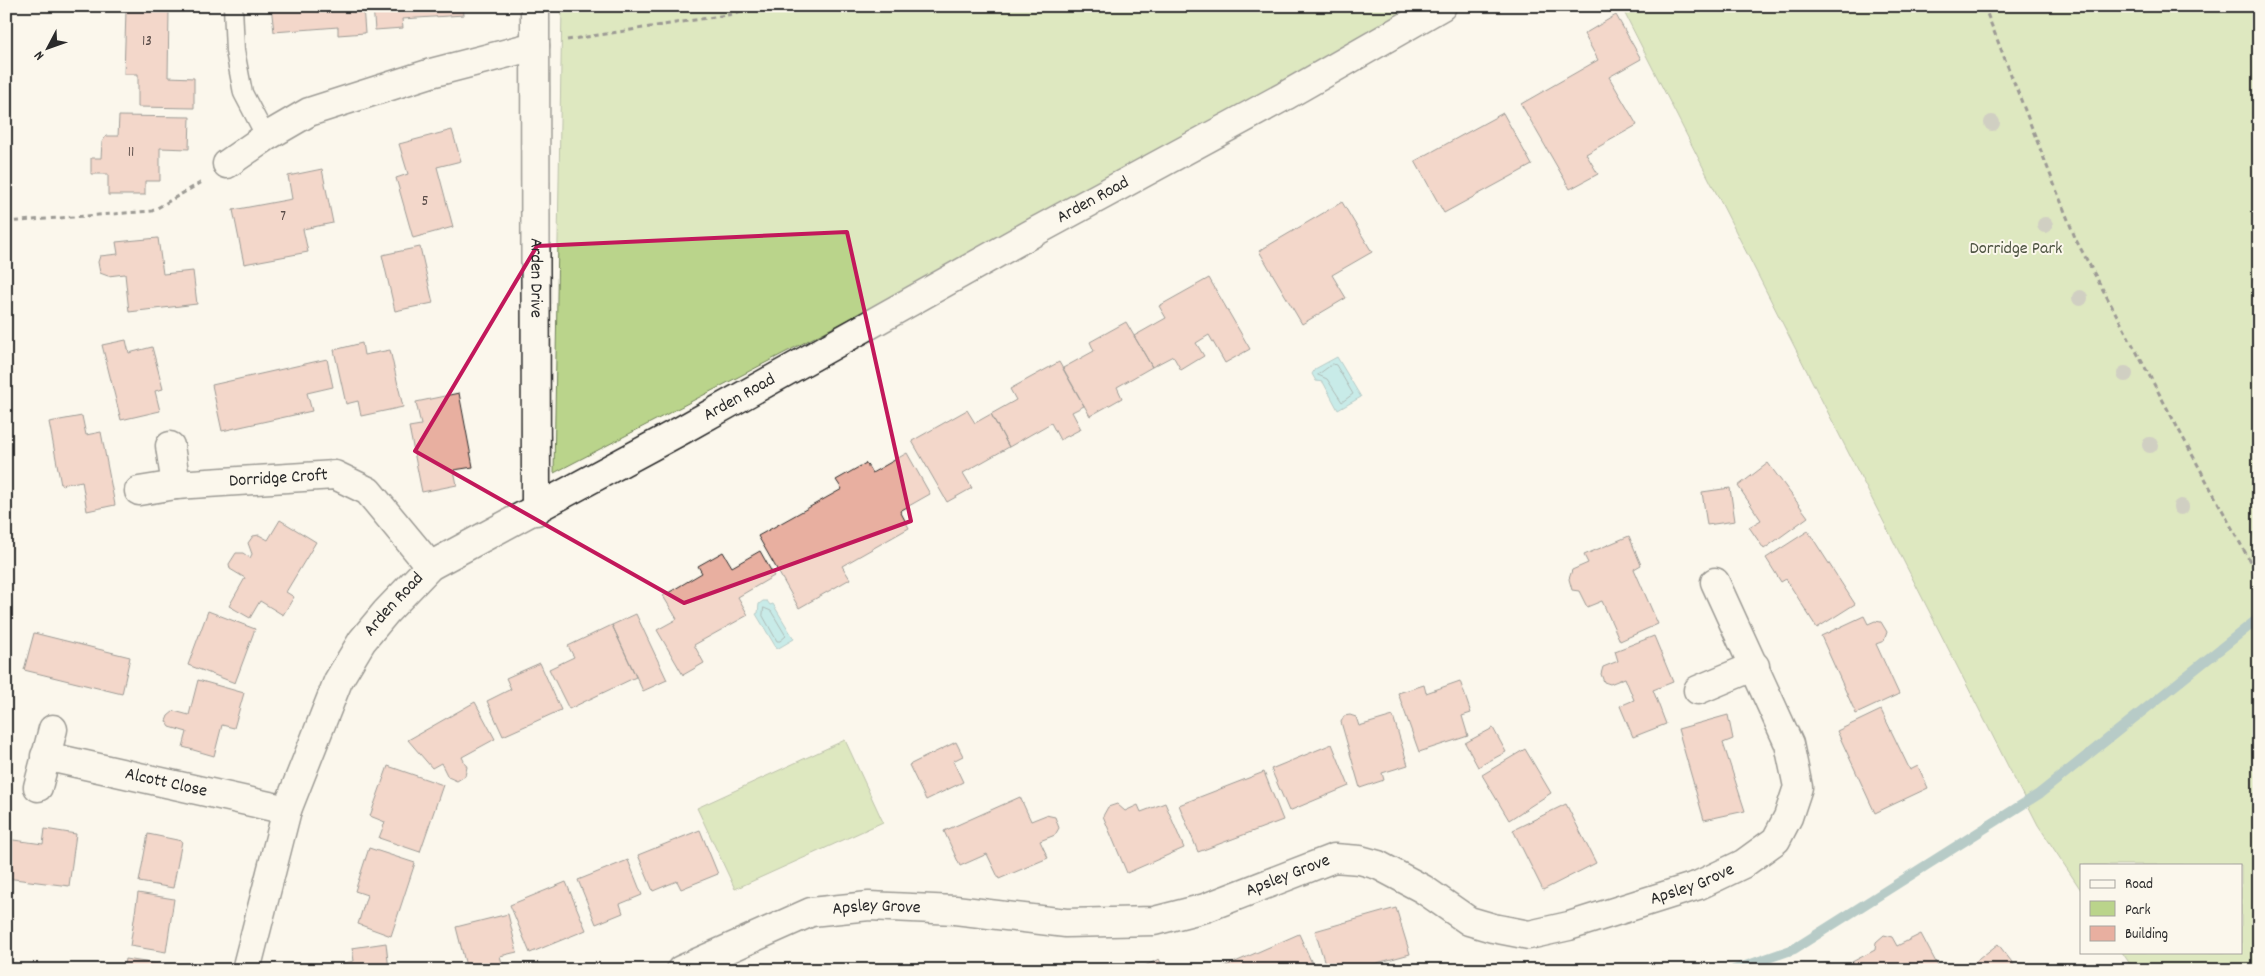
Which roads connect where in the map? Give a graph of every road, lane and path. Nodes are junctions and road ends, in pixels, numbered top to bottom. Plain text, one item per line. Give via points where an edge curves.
1 (233, 6) edge
2 (535, 6) edge
3 (753, 6) edge
4 (1442, 6) edge
5 (1984, 6) edge
6 (535, 46) junction
7 (266, 137) junction
8 (227, 164) joint
9 (6, 222) edge
10 (170, 446) dead end
11 (176, 485) junction
12 (139, 491) dead end
13 (536, 511) junction
14 (430, 566) junction
15 (2259, 578) edge
16 (1715, 582) dead end
17 (1755, 666) junction
18 (1698, 690) dead end
19 (53, 729) dead end
20 (44, 756) junction
21 (38, 787) dead end
22 (287, 810) junction
23 (246, 970) edge
24 (681, 970) edge

1 - 7 lane via 235,51 243,93
2 - 6 street, Arden Drive
3 - 6 path via 733,14
4 - 13 street, Arden Road
5 - 15 path via 2076,240
6 - 7 street via 430,73 309,112
6 - 13 street, Arden Drive
7 - 8 street
8 - 9 path via 200,184 152,211
10 - 11 street
11 - 12 street, Dorridge Croft
11 - 14 street, Dorridge Croft via 335,475 368,491
13 - 14 street, Arden Road
14 - 22 street, Arden Road via 362,641 338,681
16 - 17 street, Apsley Grove
17 - 18 street
17 - 24 street, Apsley Grove via 1789,744 1798,787 1776,840 1743,864 1699,886 1569,926 1529,935 1493,928 1470,921 1423,889 1378,865 1334,858 1205,908 1154,921 1066,923 955,910 869,906 812,912
19 - 20 street
20 - 21 street
20 - 22 street, Alcott Close
22 - 23 street, Arden Road

